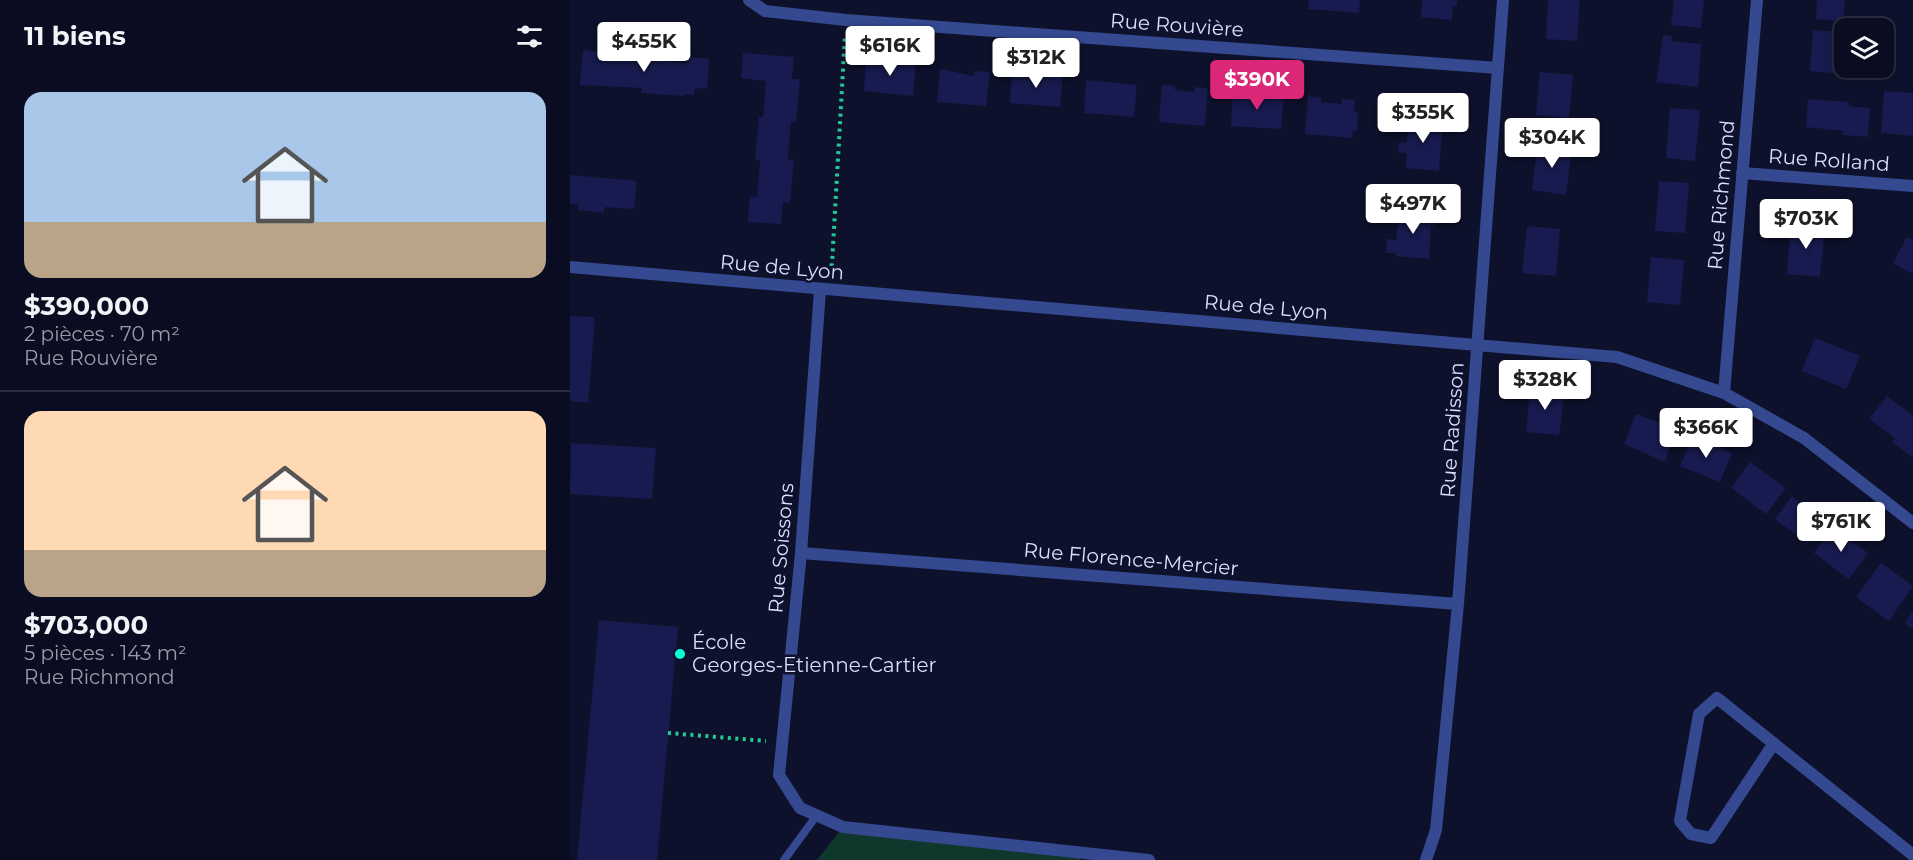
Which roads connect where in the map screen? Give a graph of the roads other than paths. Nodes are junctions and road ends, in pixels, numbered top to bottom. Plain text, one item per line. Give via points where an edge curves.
1 (748, 0) edge
2 (1503, 0) edge
3 (1757, 0) edge
4 (1498, 68) junction
5 (1742, 173) junction
6 (1913, 186) edge
7 (570, 267) edge
8 (820, 290) junction
9 (1478, 344) junction
10 (1724, 393) junction
11 (1913, 523) edge
12 (801, 553) junction
13 (1458, 604) junction
14 (1774, 743) junction
15 (817, 815) junction
16 (1913, 855) edge
17 (1081, 857) edge
18 (783, 860) edge
19 (1149, 860) edge
20 (1426, 860) edge

1 - 4 street, Rue Rouvière via 765,11 846,20
2 - 4 street, Rue Radisson
3 - 5 street, Rue Richmond
4 - 9 street, Rue Radisson
5 - 6 street, Rue Rolland
5 - 10 street, Rue Richmond
7 - 8 street, Rue de Lyon
8 - 9 street, Rue de Lyon
8 - 12 street, Rue Soissons
9 - 10 street, Rue de Lyon via 1617,357
9 - 13 street, Rue Radisson
10 - 11 street, Rue de Lyon via 1804,438
12 - 13 street, Rue Florence-Mercier
12 - 15 street, Rue Soissons via 780,775 800,808
13 - 20 street, Rue Radisson via 1436,830
14 - 14 street via 1711,838 1691,834 1680,821 1699,714 1717,698
14 - 16 street
15 - 17 street, Rue Soissons via 843,826
15 - 18 lane
17 - 19 street, Rue Soissons

